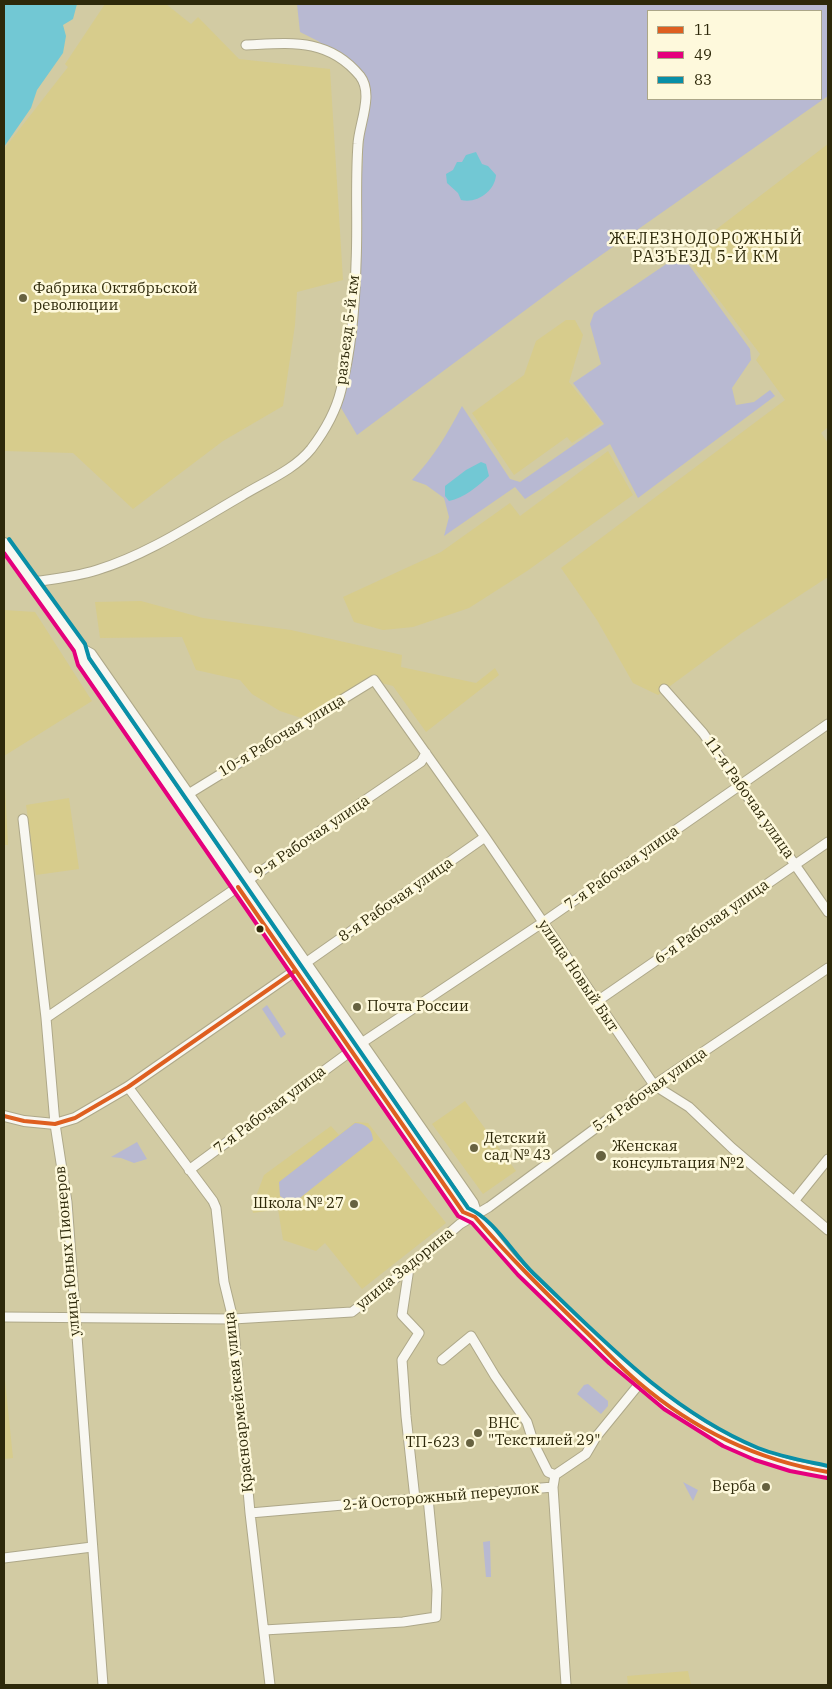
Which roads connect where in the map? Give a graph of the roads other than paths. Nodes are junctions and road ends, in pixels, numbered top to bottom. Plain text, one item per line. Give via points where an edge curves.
1 (246, 45) dead end
2 (4, 543) edge
3 (32, 582) junction
4 (80, 648) junction
5 (374, 680) joint
6 (664, 689) dead end
7 (828, 724) edge
8 (426, 753) junction
9 (740, 786) junction
10 (190, 793) junction
11 (23, 819) dead end
12 (485, 837) junction
13 (828, 842) edge
14 (795, 864) junction
15 (249, 879) junction
16 (238, 887) junction
17 (828, 912) edge
18 (542, 923) junction
19 (304, 959) junction
20 (293, 968) junction
21 (828, 968) edge
22 (596, 1002) junction
23 (46, 1018) junction
24 (363, 1042) junction
25 (351, 1051) junction
26 (654, 1085) junction
27 (128, 1087) junction
28 (4, 1116) edge
29 (55, 1124) junction
30 (828, 1159) edge
31 (189, 1170) junction
32 (794, 1200) junction
33 (475, 1217) junction
34 (828, 1230) edge
35 (409, 1268) junction
36 (4, 1316) edge
37 (75, 1318) junction
38 (232, 1318) junction
39 (442, 1360) dead end
40 (640, 1383) junction
41 (828, 1472) edge
42 (555, 1475) junction
43 (553, 1487) junction
44 (428, 1498) junction
45 (415, 1499) junction
46 (250, 1513) junction
47 (92, 1547) junction
48 (4, 1558) edge
49 (264, 1630) junction
50 (103, 1685) edge
51 (270, 1685) edge
52 (566, 1685) edge

1 - 3 street, разъезд 5-й км via 308,43 343,62 360,76 365,86 358,143 356,265 341,394 328,424 310,450 284,472 139,553 98,570
2 - 3 street
3 - 4 street
4 - 10 street via 92,654
4 - 16 street via 83,661
5 - 8 street, улица Новый Быт
5 - 10 street, 10-я Рабочая улица
6 - 9 street, 11-я Рабочая улица via 703,733
7 - 9 street, 7-я Рабочая улица
8 - 12 street, улица Новый Быт
8 - 15 street, 9-я Рабочая улица via 421,762
9 - 14 street, 11-я Рабочая улица
9 - 18 street, 7-я Рабочая улица
10 - 15 street
11 - 23 street, улица Юных Пионеров
12 - 18 street, улица Новый Быт
12 - 19 street, 8-я Рабочая улица
13 - 14 street, 6-я Рабочая улица
14 - 17 street, 11-я Рабочая улица
14 - 22 street, 6-я Рабочая улица
15 - 16 street, 9-я Рабочая улица
15 - 19 street
16 - 20 street
16 - 23 street, 9-я Рабочая улица
18 - 22 street, улица Новый Быт
18 - 24 street, 7-я Рабочая улица
19 - 20 street via 306,969 302,972
19 - 20 street via 296,954 291,957
19 - 24 street
20 - 25 street
20 - 27 street
21 - 26 street, 5-я Рабочая улица
22 - 26 street, улица Новый Быт
23 - 29 street, улица Юных Пионеров
24 - 33 street via 473,1203
25 - 31 street, 7-я Рабочая улица
25 - 33 street via 462,1210 466,1215
26 - 32 street, улица Новый Быт via 689,1107
26 - 33 street, 5-я Рабочая улица
27 - 29 street via 76,1118
27 - 31 street, Красноармейская улица
28 - 29 street
29 - 37 street, улица Юных Пионеров via 67,1202
30 - 32 street
31 - 38 street, Красноармейская улица via 215,1204 224,1282
32 - 34 street, улица Новый Быт
33 - 35 street, улица Задорина via 460,1224
33 - 40 street via 512,1261
35 - 38 street, улица Задорина via 352,1312
35 - 45 street via 402,1315 419,1333 402,1360
36 - 37 street, улица Задорина
37 - 38 street, улица Задорина
37 - 47 street, улица Юных Пионеров
38 - 46 street, Красноармейская улица
39 - 42 street via 471,1336 527,1422 548,1472
40 - 41 street via 682,1414 731,1443 779,1463
40 - 42 street, 2-й Осторожный переулок via 586,1454
42 - 43 street, 2-й Осторожный переулок
43 - 44 street, 2-й Осторожный переулок
43 - 52 street
44 - 45 street, 2-й Осторожный переулок
44 - 49 street via 436,1617
45 - 46 street, 2-й Осторожный переулок
46 - 49 street, Красноармейская улица
47 - 48 street
47 - 50 street, улица Юных Пионеров
49 - 51 street, Красноармейская улица

